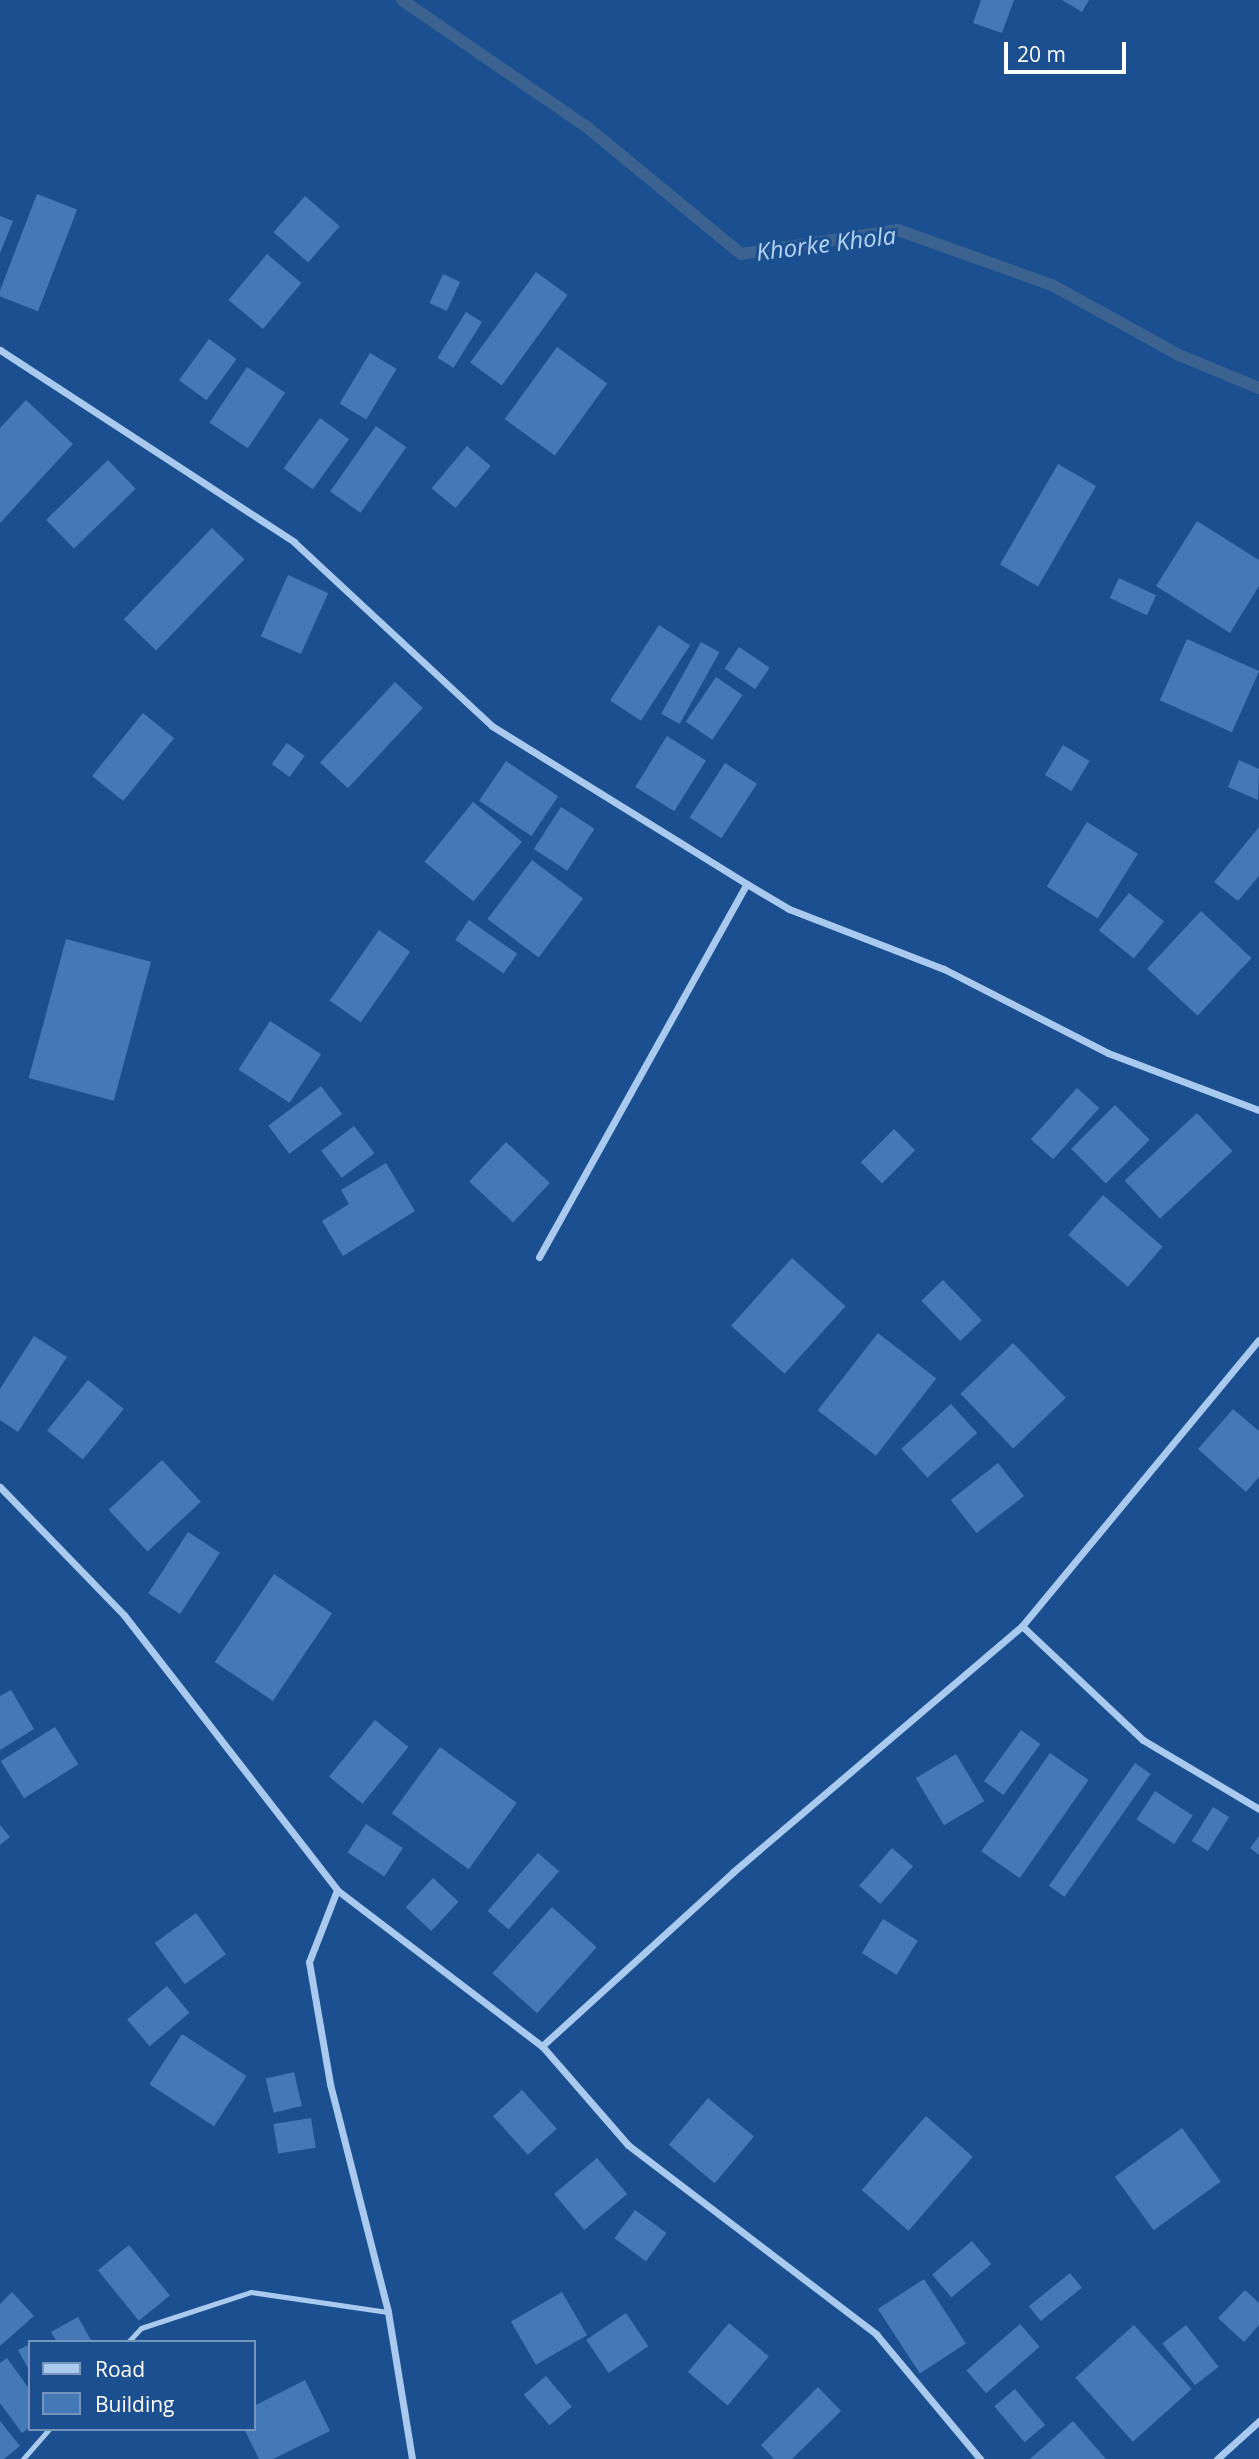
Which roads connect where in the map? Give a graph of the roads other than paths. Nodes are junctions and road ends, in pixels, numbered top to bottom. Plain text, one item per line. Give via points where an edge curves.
1 (0, 350) edge
2 (747, 884) junction
3 (1259, 1110) edge
4 (540, 1257) dead end
5 (1259, 1340) edge
6 (0, 1487) edge
7 (1022, 1626) junction
8 (1259, 1809) edge
9 (337, 1889) junction
10 (542, 2046) junction
11 (388, 2312) junction
12 (130, 2340) edge
13 (1259, 2421) edge
14 (47, 2431) edge
15 (23, 2459) edge
16 (412, 2459) edge
17 (980, 2459) edge
18 (1217, 2459) edge

1 - 2 street via 294,542 492,726
2 - 3 street via 789,909 944,969 1108,1053
2 - 4 street
5 - 7 street
6 - 9 street via 124,1615
7 - 8 street via 1143,1740
7 - 10 street via 733,1871
9 - 10 street
9 - 11 street via 309,1962 330,2084
10 - 17 street via 628,2145 876,2334
11 - 12 lane via 251,2292 141,2328
11 - 16 street
13 - 18 street
14 - 15 lane

